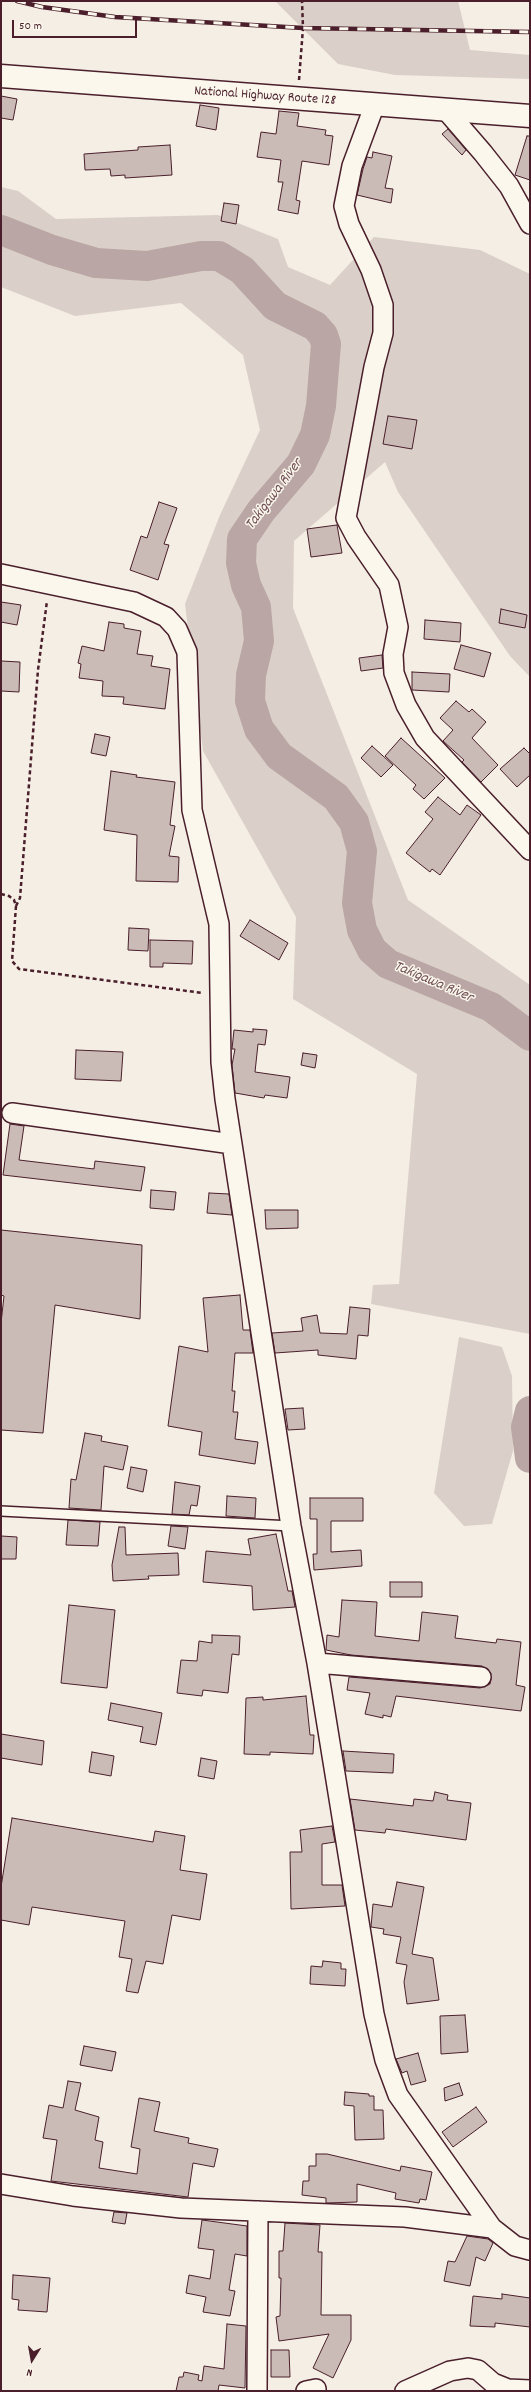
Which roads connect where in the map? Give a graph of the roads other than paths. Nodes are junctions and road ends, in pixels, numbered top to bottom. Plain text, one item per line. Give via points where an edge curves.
1 (1, 76) edge
2 (374, 104) junction
3 (445, 109) junction
4 (530, 116) edge
5 (530, 224) edge
6 (1, 574) edge
7 (530, 850) edge
8 (12, 1113) dead end
9 (232, 1144) junction
10 (1, 1511) edge
11 (291, 1526) junction
12 (317, 1663) junction
13 (481, 1677) dead end
14 (1, 2184) edge
15 (258, 2211) junction
16 (492, 2228) junction
17 (530, 2250) edge
18 (413, 2389) edge
19 (530, 2390) edge
20 (257, 2391) edge

1 - 2 highway, National Highway Route 128
2 - 3 highway, National Highway Route 128
2 - 7 street via 352,166 344,206 383,305 383,333 374,367 346,518 388,585 398,627 393,654 394,673 406,705 425,738
3 - 4 highway, National Highway Route 128
3 - 5 street via 509,186
6 - 9 street via 134,602 166,617 177,629 187,652 192,810 219,924 221,1062
8 - 9 street
9 - 11 street
10 - 11 lane
11 - 12 street
12 - 13 street
12 - 16 street via 361,1943 385,2060 398,2095
14 - 15 street via 73,2196 181,2208
15 - 16 street via 405,2217
15 - 20 street
16 - 17 street via 515,2246
18 - 19 street via 450,2371 468,2368 478,2370 493,2383 508,2389

